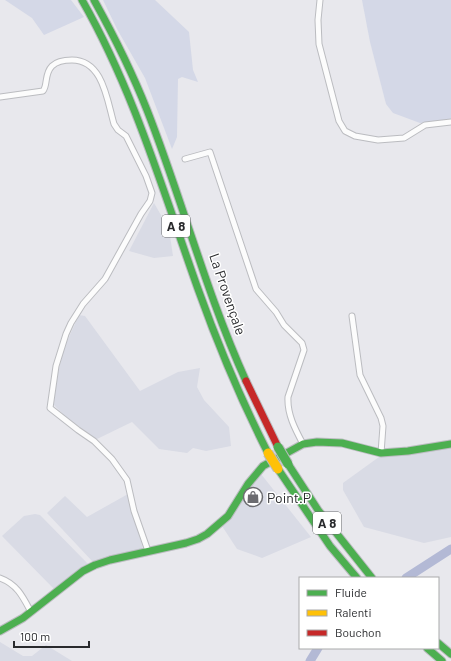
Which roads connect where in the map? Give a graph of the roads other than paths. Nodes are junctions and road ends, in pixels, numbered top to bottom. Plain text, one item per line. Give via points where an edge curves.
1 (82, 0) edge
2 (94, 0) edge
3 (320, 0) edge
4 (0, 98) edge
5 (451, 122) edge
6 (185, 159) dead end
7 (352, 316) dead end
8 (303, 444) junction
9 (451, 444) edge
10 (381, 453) junction
11 (148, 551) junction
12 (356, 577) edge
13 (371, 577) edge
14 (0, 578) edge
15 (31, 612) junction
16 (0, 631) edge
17 (439, 644) edge
18 (427, 649) edge
19 (451, 654) edge
20 (442, 661) edge

1 - 12 main road, La Provençale / A 8, bridge via 106,43 127,89 216,338 240,397 278,469 330,546
2 - 13 main road, La Provençale / A 8, bridge via 122,52 144,102 233,352 256,406 288,464 322,515
3 - 5 street via 319,44 339,121 345,131 370,140 392,140 404,138 426,125
4 - 11 street via 43,92 47,73 52,66 60,61 80,60 100,77 114,124 126,136 152,193 150,201 105,279 83,304 71,323 56,366 50,408 94,441 112,459 127,480
6 - 8 street via 210,152 256,290 304,346 287,405 294,428
7 - 10 street via 360,375 383,426
8 - 10 main road via 342,443
8 - 11 main road via 263,466 228,516 207,534 186,543
9 - 10 main road
11 - 15 main road via 89,568
14 - 15 street via 19,590
15 - 16 main road
17 - 19 main road
18 - 20 main road

